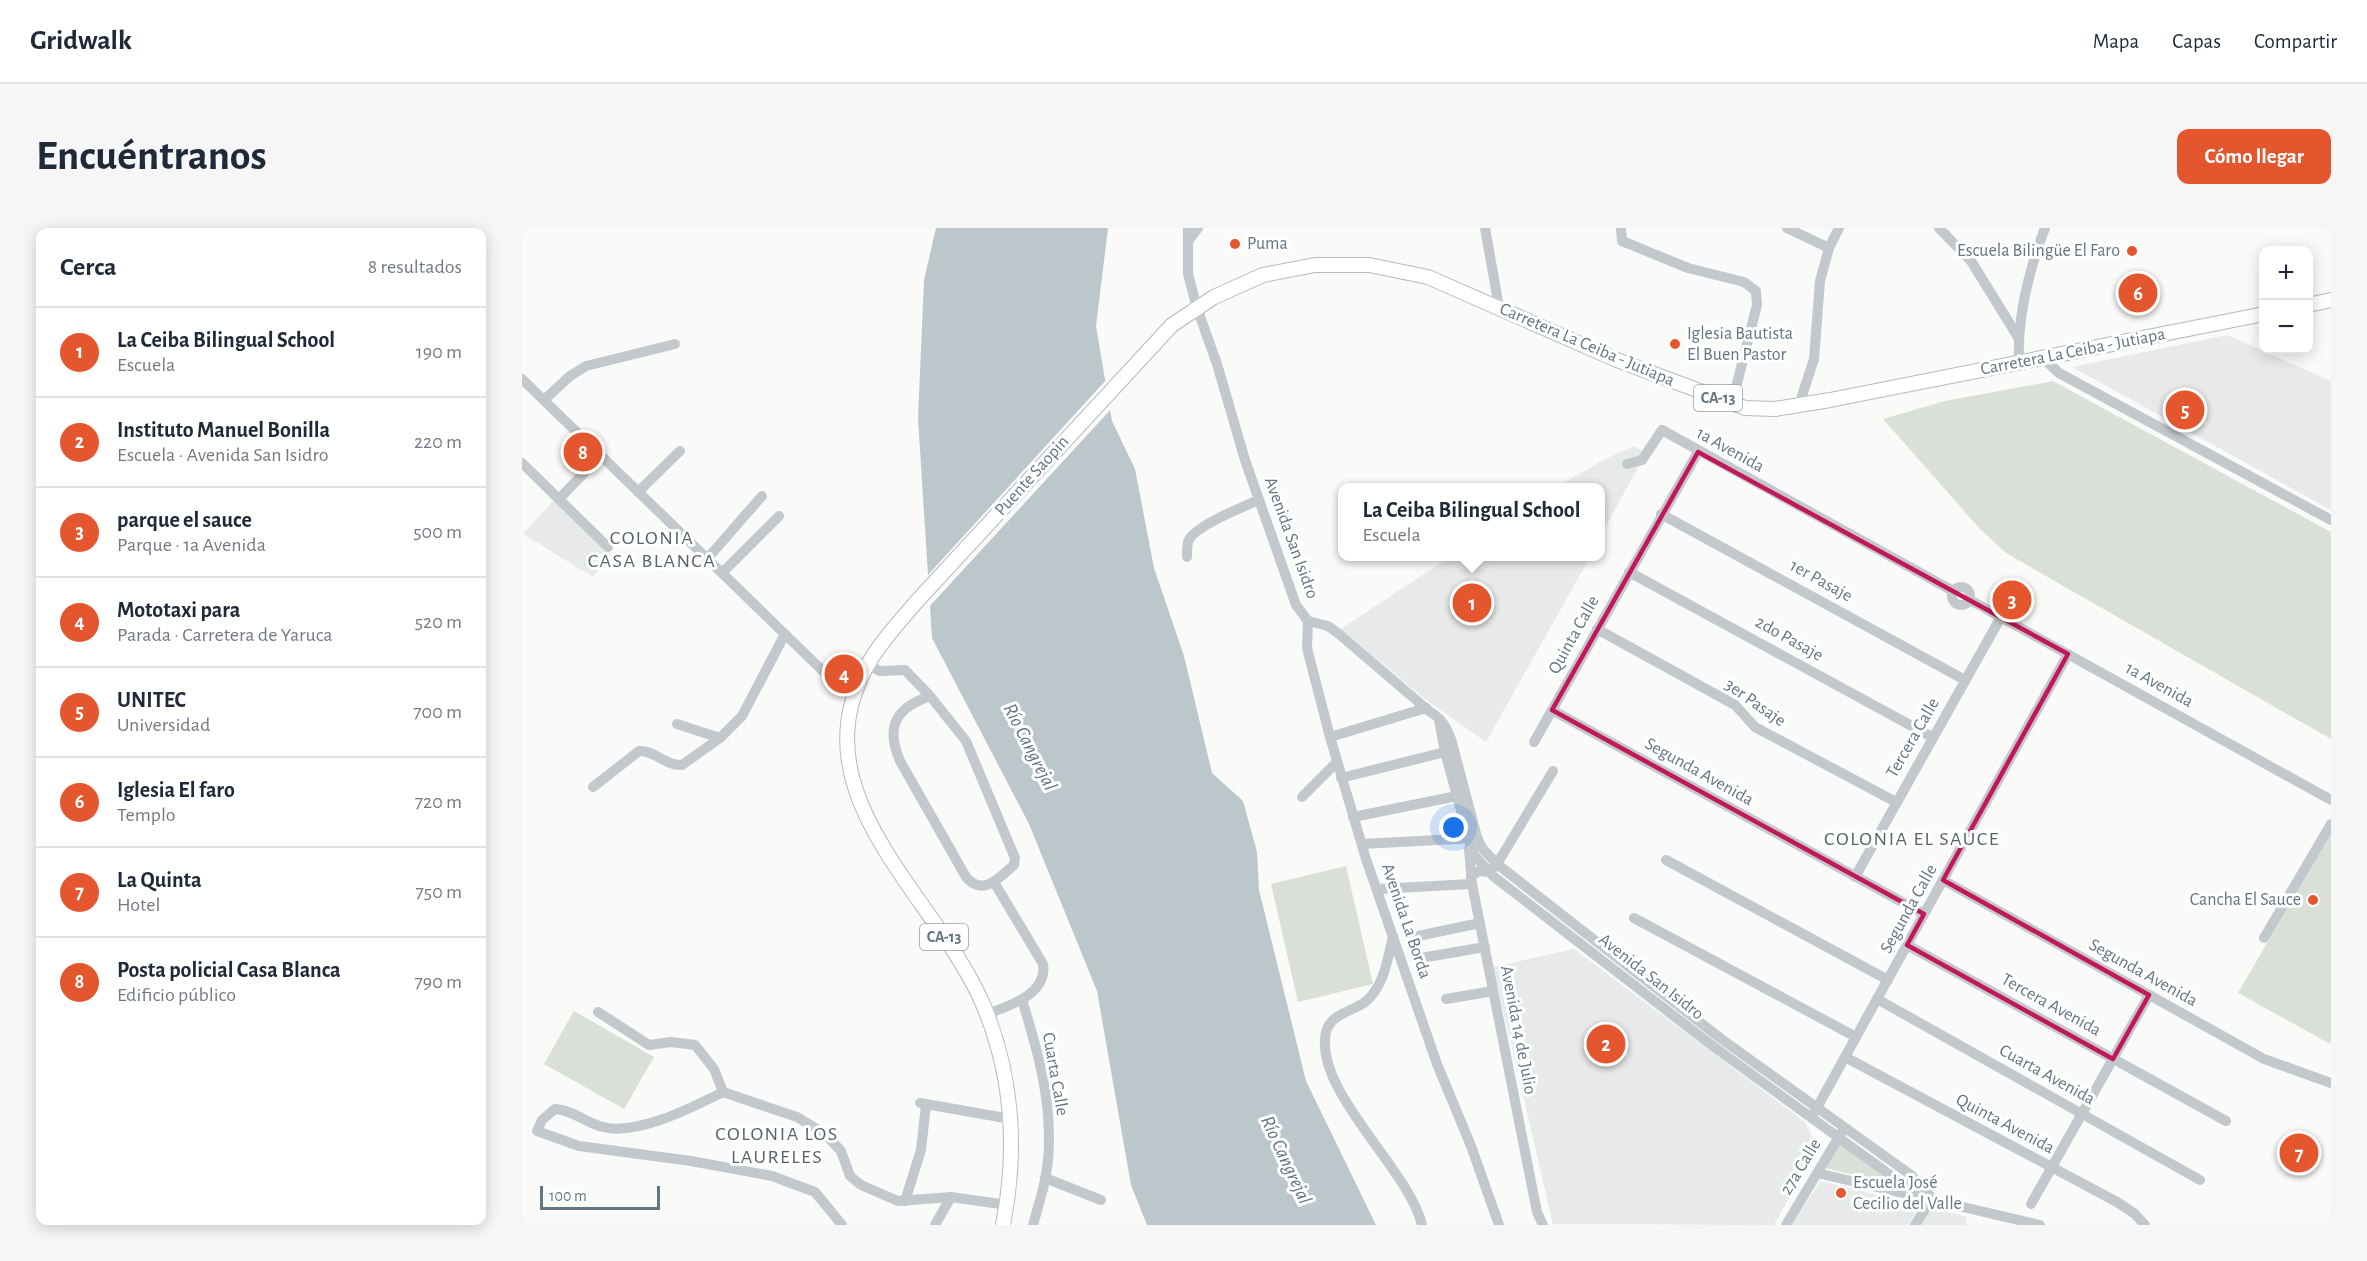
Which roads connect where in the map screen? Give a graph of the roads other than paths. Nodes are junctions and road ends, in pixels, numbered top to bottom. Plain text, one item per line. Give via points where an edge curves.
1 (1188, 228) edge
2 (1198, 228) edge
3 (1485, 228) edge
4 (1621, 228) edge
5 (1787, 228) edge
6 (1839, 228) edge
7 (1939, 228) edge
8 (2045, 228) edge
9 (1189, 240) junction
10 (1829, 248) junction
11 (2331, 300) edge
12 (2313, 304) edge
13 (1499, 307) junction
14 (1197, 308) junction
15 (2259, 315) edge
16 (2018, 337) junction
17 (675, 344) dead end
18 (1145, 352) joint
19 (2043, 358) junction
20 (2019, 363) junction
21 (522, 380) edge
22 (544, 400) junction
23 (1732, 403) junction
24 (1799, 405) junction
25 (680, 451) dead end
26 (1698, 452) junction
27 (600, 456) junction
28 (522, 464) edge
29 (1627, 464) dead end
30 (638, 492) junction
31 (762, 496) dead end
32 (559, 499) junction
33 (1259, 500) junction
34 (1661, 514) junction
35 (779, 516) dead end
36 (2331, 520) edge
37 (608, 547) dead end
38 (1187, 557) dead end
39 (706, 559) junction
40 (1629, 572) junction
41 (722, 573) junction
42 (2001, 617) junction
43 (1308, 621) junction
44 (1597, 629) junction
45 (784, 634) junction
46 (2068, 654) junction
47 (868, 665) junction
48 (1965, 680) junction
49 (856, 690) junction
50 (930, 696) junction
51 (1426, 708) junction
52 (1552, 710) junction
53 (1438, 717) junction
54 (677, 724) dead end
55 (1932, 737) junction
56 (720, 738) junction
57 (1330, 738) junction
58 (1534, 742) dead end
59 (1445, 752) junction
60 (1337, 762) junction
61 (1455, 771) junction
62 (1553, 771) dead end
63 (1341, 778) junction
64 (593, 787) dead end
65 (1457, 796) junction
66 (1302, 797) dead end
67 (2331, 800) edge
68 (1896, 802) junction
69 (1353, 817) junction
70 (2331, 824) edge
71 (1473, 838) junction
72 (1362, 844) junction
73 (1666, 860) dead end
74 (1493, 868) junction
75 (1855, 877) junction
76 (1472, 880) junction
77 (1943, 880) junction
78 (994, 882) junction
79 (1377, 889) junction
80 (1924, 914) junction
81 (1634, 918) dead end
82 (1480, 923) junction
83 (1393, 936) junction
84 (1418, 936) dead end
85 (2264, 938) dead end
86 (1907, 945) junction
87 (1485, 947) junction
88 (1422, 958) dead end
89 (1888, 980) junction
90 (1493, 991) junction
91 (2149, 995) junction
92 (1446, 999) dead end
93 (1877, 999) junction
94 (1022, 1000) junction
95 (598, 1012) dead end
96 (987, 1014) junction
97 (1856, 1037) junction
98 (1845, 1057) junction
99 (2113, 1059) junction
100 (2331, 1083) edge
101 (723, 1092) junction
102 (1815, 1112) junction
103 (2082, 1114) junction
104 (1011, 1119) junction
105 (2226, 1121) dead end
106 (1842, 1131) junction
107 (2051, 1168) junction
108 (1817, 1173) junction
109 (1045, 1178) junction
110 (2200, 1180) dead end
111 (951, 1197) junction
112 (1932, 1198) junction
113 (1101, 1200) dead end
114 (905, 1201) junction
115 (2031, 1204) dead end
116 (1007, 1205) junction
117 (842, 1225) edge
118 (935, 1225) edge
119 (1003, 1225) edge
120 (1033, 1225) edge
121 (1422, 1225) edge
122 (1499, 1225) edge
123 (1543, 1225) edge
124 (1786, 1225) edge
125 (1915, 1225) edge
126 (2040, 1225) edge
127 (2145, 1225) edge

1 - 9 street, Avenida San Isidro
2 - 9 street
3 - 13 street
4 - 23 street via 1622,241 1688,268 1744,282 1756,291 1757,305
5 - 10 street
6 - 10 street
7 - 16 street via 1971,261
8 - 16 street
9 - 14 street, Avenida San Isidro via 1188,274
10 - 24 street via 1820,281 1814,359
11 - 12 main road
13 - 14 main road, Carretera La Ceiba - Jutiapa / CA-13 via 1410,272 1336,264 1298,266 1263,275 1228,289
13 - 23 main road, Carretera La Ceiba - Jutiapa / CA-13 via 1617,360
14 - 18 main road, Carretera La Ceiba - Jutiapa / CA-13 via 1172,325
14 - 33 street, Avenida San Isidro
15 - 19 main road, Carretera La Ceiba - Jutiapa / CA-13
16 - 20 street
17 - 22 street via 586,366
18 - 47 main road, Puente Saopin / CA-13 via 918,600
19 - 20 main road, Carretera La Ceiba - Jutiapa / CA-13
19 - 36 street via 2059,373
20 - 24 main road, Carretera La Ceiba - Jutiapa / CA-13
21 - 22 street
22 - 27 street
23 - 24 main road, Carretera La Ceiba - Jutiapa / CA-13 via 1761,409
25 - 30 street
26 - 29 street, 1a Avenida via 1662,430 1642,460
26 - 34 street, Quinta Calle
26 - 42 street, 1a Avenida via 1953,591 1957,604 1970,600
27 - 30 street
27 - 32 street
28 - 32 street
30 - 39 street
31 - 39 street
32 - 37 street
33 - 38 street via 1194,534 1188,541
33 - 43 street, Avenida San Isidro via 1296,605
34 - 40 street, Quinta Calle
34 - 48 street, 1er Pasaje
35 - 41 street
39 - 41 street
40 - 44 street, Quinta Calle
40 - 55 street, 2do Pasaje
41 - 45 street
42 - 46 street, 1a Avenida
42 - 48 street, Tercera Calle
43 - 51 street, Avenida San Isidro via 1328,626 1346,639
43 - 57 street, Avenida La Borda via 1307,648
44 - 52 street, Quinta Calle
44 - 68 street, 3er Pasaje via 1735,705 1755,727
45 - 49 street via 826,674
45 - 56 street via 748,707
46 - 67 street, 1a Avenida
46 - 77 street, Segunda Calle
47 - 49 main road, CA-13
47 - 50 street via 880,671 905,670
48 - 55 street, Tercera Calle
49 - 96 main road, CA-13 via 848,715 847,744 850,777 859,803 965,968
50 - 78 street via 966,741 1014,858 1014,865
50 - 78 street via 910,703 894,725 893,744 966,877 979,887
51 - 53 street, Avenida San Isidro
51 - 57 street
52 - 58 street, Quinta Calle
52 - 75 street, Segunda Avenida
53 - 59 street, Avenida San Isidro
53 - 61 street, Avenida San Isidro via 1451,739
54 - 56 street
55 - 68 street, Tercera Calle
56 - 64 street via 681,765 639,751
57 - 60 street, Avenida La Borda
59 - 61 street, Avenida San Isidro
59 - 63 street
60 - 63 street, Avenida La Borda
60 - 66 street
61 - 65 street, Avenida San Isidro
61 - 71 street, Avenida San Isidro
62 - 74 street
63 - 69 street, Avenida La Borda
65 - 69 street
65 - 71 street, Avenida San Isidro
68 - 75 street, Tercera Calle
69 - 72 street, Avenida La Borda
70 - 85 street
71 - 72 street
71 - 74 street, Avenida San Isidro via 1474,855
71 - 76 street, Avenida 14 de Julio
72 - 79 street, Avenida La Borda
73 - 89 street
74 - 76 street via 1479,871
74 - 102 street, Avenida San Isidro
75 - 80 street, Segunda Avenida
76 - 79 street
76 - 82 street, Avenida 14 de Julio
77 - 80 street, Segunda Calle
77 - 91 street, Segunda Avenida
78 - 94 street via 1043,964 1045,974 1041,982
79 - 83 street, Avenida La Borda
80 - 86 street, Segunda Calle
81 - 97 street
82 - 84 street
82 - 87 street, Avenida 14 de Julio
83 - 121 street via 1376,988 1365,1002 1331,1021 1326,1032 1326,1055 1338,1084 1408,1194
83 - 122 street, Avenida La Borda
86 - 89 street, Segunda Calle
86 - 99 street, Tercera Avenida
87 - 88 street
87 - 90 street, Avenida 14 de Julio
89 - 93 street, Segunda Calle
90 - 92 street
90 - 123 street, Avenida 14 de Julio via 1537,1212
91 - 99 street
91 - 100 street, Segunda Avenida via 2264,1059
93 - 97 street, Segunda Calle
93 - 103 street, Cuarta Avenida
94 - 96 street
94 - 109 street, Cuarta Calle via 1046,1096
95 - 101 street via 649,1045 671,1041 695,1045 714,1069
96 - 104 main road, CA-13 via 1003,1070
97 - 98 street, Segunda Calle
98 - 102 street, Segunda Calle
98 - 107 street, Quinta Avenida
99 - 103 street
99 - 105 street, Tercera Avenida
101 - 114 street via 796,1117 825,1134 841,1151 850,1176 861,1185
101 - 117 street via 676,1116 611,1129 565,1110 555,1110 542,1120 537,1131 579,1146 772,1176 815,1192
102 - 106 street, Avenida San Isidro
103 - 107 street
103 - 110 street, Cuarta Avenida
104 - 114 street via 923,1104 921,1150
104 - 116 main road, CA-13
106 - 108 street, 27a Calle
106 - 112 street, Avenida San Isidro via 1900,1182
107 - 115 street
107 - 127 street, Quinta Avenida via 2117,1202
108 - 112 street, Avenida San Isidro
108 - 124 street, 27a Calle
109 - 113 street
109 - 120 street, Cuarta Calle
111 - 114 street
111 - 116 street
111 - 118 street
112 - 125 street
112 - 126 street, Avenida San Isidro
116 - 119 main road, CA-13

